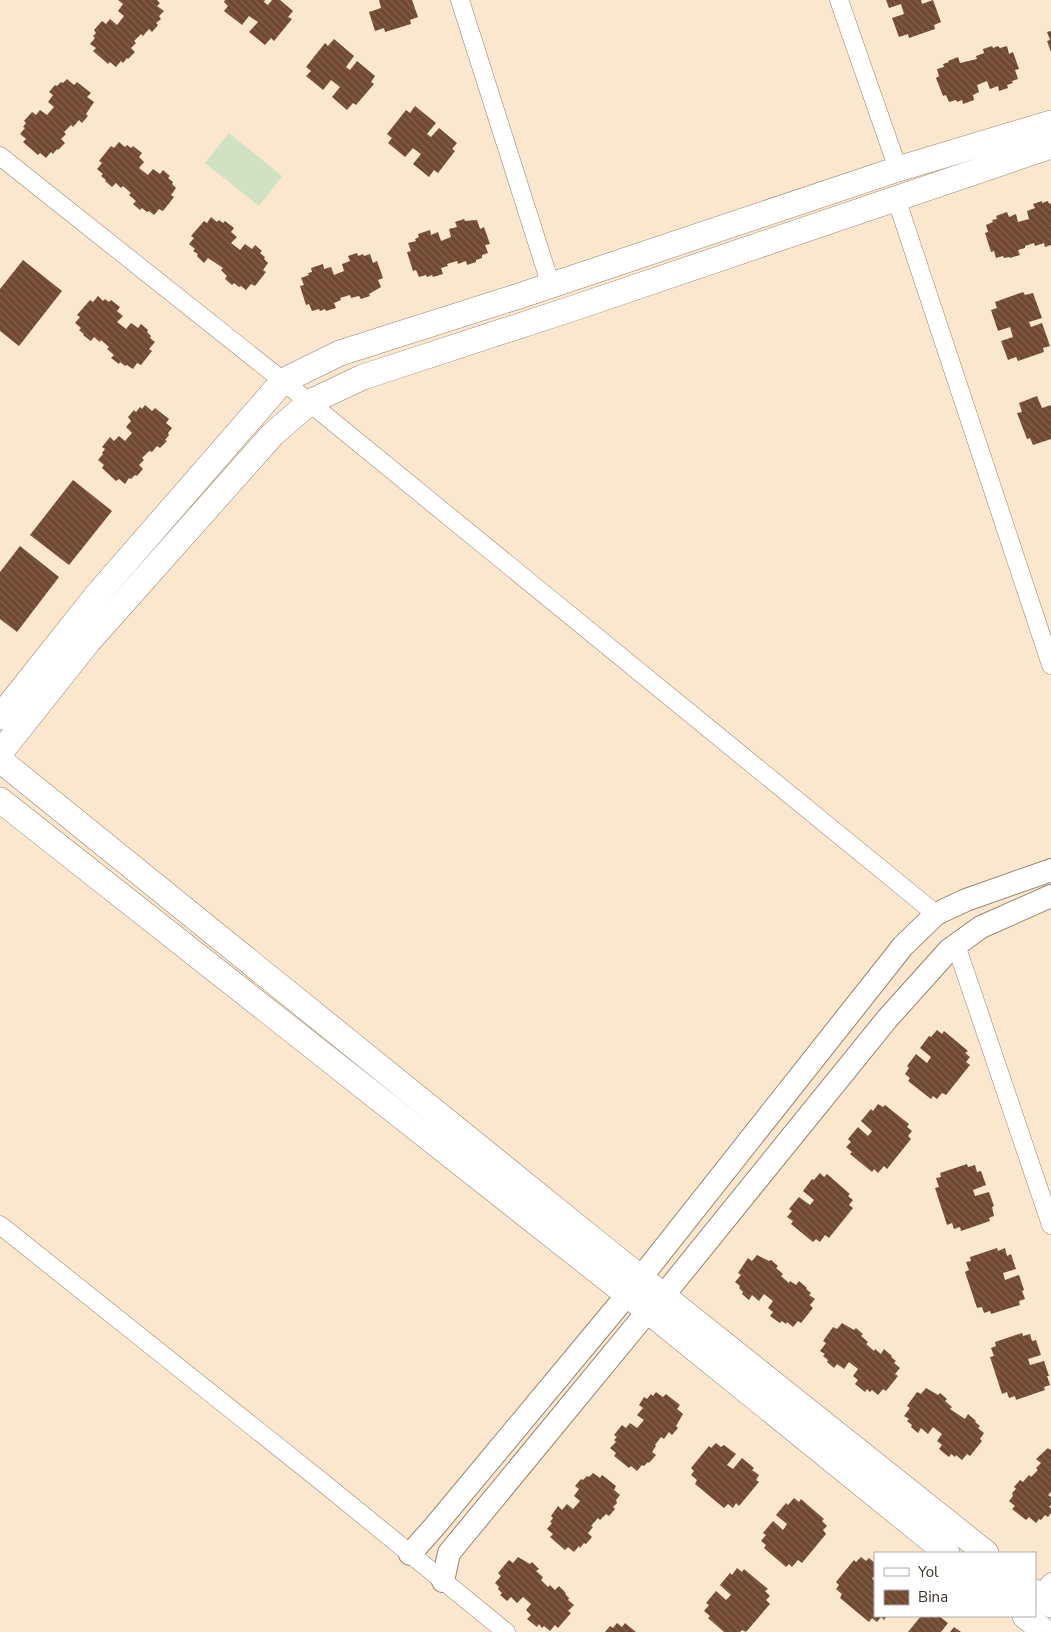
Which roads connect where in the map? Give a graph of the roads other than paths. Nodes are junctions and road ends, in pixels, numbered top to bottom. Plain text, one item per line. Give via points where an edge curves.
1 (460, 0) edge
2 (839, 0) edge
3 (1051, 122) edge
4 (1051, 146) edge
5 (0, 156) edge
6 (898, 169) junction
7 (896, 198) junction
8 (551, 286) junction
9 (283, 380) junction
10 (310, 402) junction
11 (1051, 664) edge
12 (0, 717) edge
13 (0, 753) edge
14 (0, 760) edge
15 (0, 800) edge
16 (1051, 870) edge
17 (1051, 896) edge
18 (936, 914) junction
19 (956, 945) junction
20 (0, 1225) edge
21 (1051, 1225) edge
22 (634, 1286) junction
23 (656, 1303) junction
24 (947, 1552) edge
25 (985, 1552) edge
26 (410, 1554) junction
27 (443, 1581) junction
28 (1026, 1617) edge
29 (506, 1632) edge
30 (1045, 1632) edge

1 - 8 street
2 - 6 street
3 - 6 main road
4 - 7 main road
5 - 9 street
6 - 8 main road
7 - 10 main road via 363,377
7 - 11 street
8 - 9 main road via 340,353
9 - 10 street
9 - 12 main road via 96,596
10 - 13 main road via 274,434 89,642
10 - 18 street
14 - 22 main road
15 - 22 main road
16 - 18 street
17 - 19 street via 981,927
18 - 22 street via 903,946
19 - 21 street
19 - 23 street via 887,1019
20 - 26 street
22 - 23 main road
22 - 26 street
23 - 24 main road
23 - 25 main road
23 - 27 street via 449,1553
26 - 27 street
27 - 29 street
28 - 30 main road

